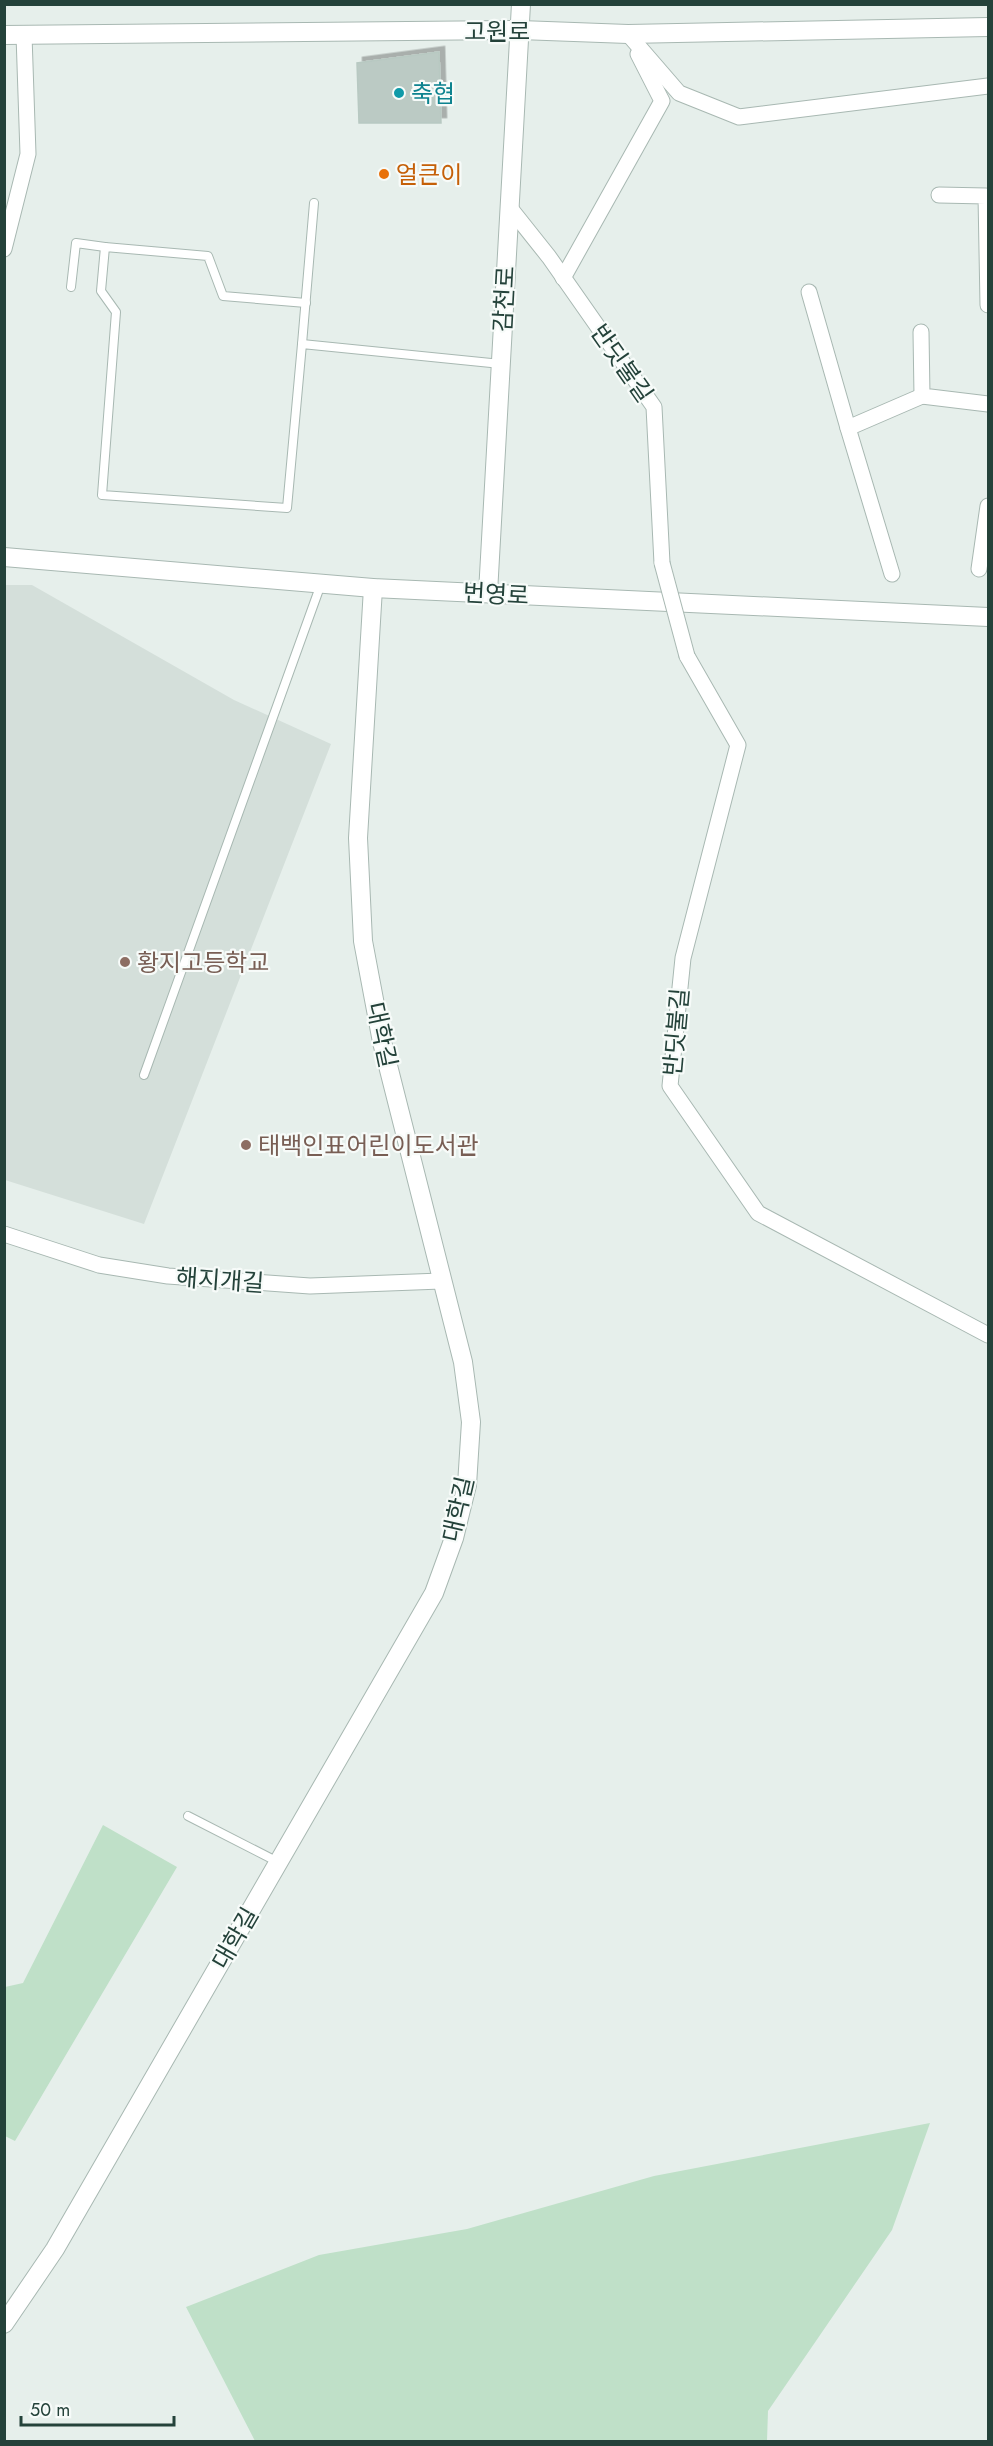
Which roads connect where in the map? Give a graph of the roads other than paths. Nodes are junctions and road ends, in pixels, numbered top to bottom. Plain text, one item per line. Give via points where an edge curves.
1 (521, 4) edge
2 (988, 27) edge
3 (520, 30) junction
4 (628, 34) junction
5 (4, 35) edge
6 (24, 35) junction
7 (988, 86) edge
8 (939, 195) dead end
9 (314, 203) dead end
10 (510, 208) junction
11 (105, 247) junction
12 (4, 249) edge
13 (563, 278) junction
14 (71, 287) dead end
15 (809, 292) dead end
16 (306, 303) junction
17 (988, 305) edge
18 (921, 332) dead end
19 (302, 344) junction
20 (501, 364) junction
21 (922, 396) junction
22 (988, 404) edge
23 (848, 428) junction
24 (988, 506) edge
25 (4, 557) edge
26 (979, 569) dead end
27 (892, 574) dead end
28 (321, 584) junction
29 (373, 588) junction
30 (488, 593) junction
31 (988, 617) edge
32 (144, 1075) dead end
33 (4, 1234) edge
34 (441, 1281) junction
35 (988, 1335) edge
36 (188, 1816) dead end
37 (278, 1862) junction
38 (4, 2324) edge

1 - 3 street, 감천로
2 - 4 street, 고원로
3 - 4 street, 고원로
3 - 6 street, 고원로
3 - 10 street, 감천로
4 - 7 street via 680,93 739,117
4 - 13 street via 662,101
5 - 6 street, 고원로
6 - 12 street via 28,154
8 - 17 street via 986,196
9 - 16 lane
10 - 13 street, 반딧불길
10 - 20 street, 감천로
11 - 14 lane via 76,243
11 - 16 lane via 208,256 223,296
11 - 19 lane via 101,291 116,312 102,495 287,508
13 - 35 street, 반딧불길, bridge via 654,407 662,563 687,656 738,745 683,958 670,1086 758,1213
15 - 23 street
16 - 19 lane
18 - 21 street
19 - 20 lane
20 - 30 street, 감천로
21 - 22 street
21 - 23 street
23 - 27 street
24 - 26 street
25 - 28 street, 번영로
28 - 29 street, 번영로
28 - 32 lane
29 - 30 street, 번영로
29 - 34 street, 대학길 via 358,838 363,940 382,1042
30 - 31 street, 번영로
33 - 34 street, 해지개길 via 99,1265 168,1276 310,1286
34 - 37 street, 대학길 via 463,1362 471,1422 467,1485 454,1538 434,1593
36 - 37 lane
37 - 38 street, 대학길 via 55,2249

